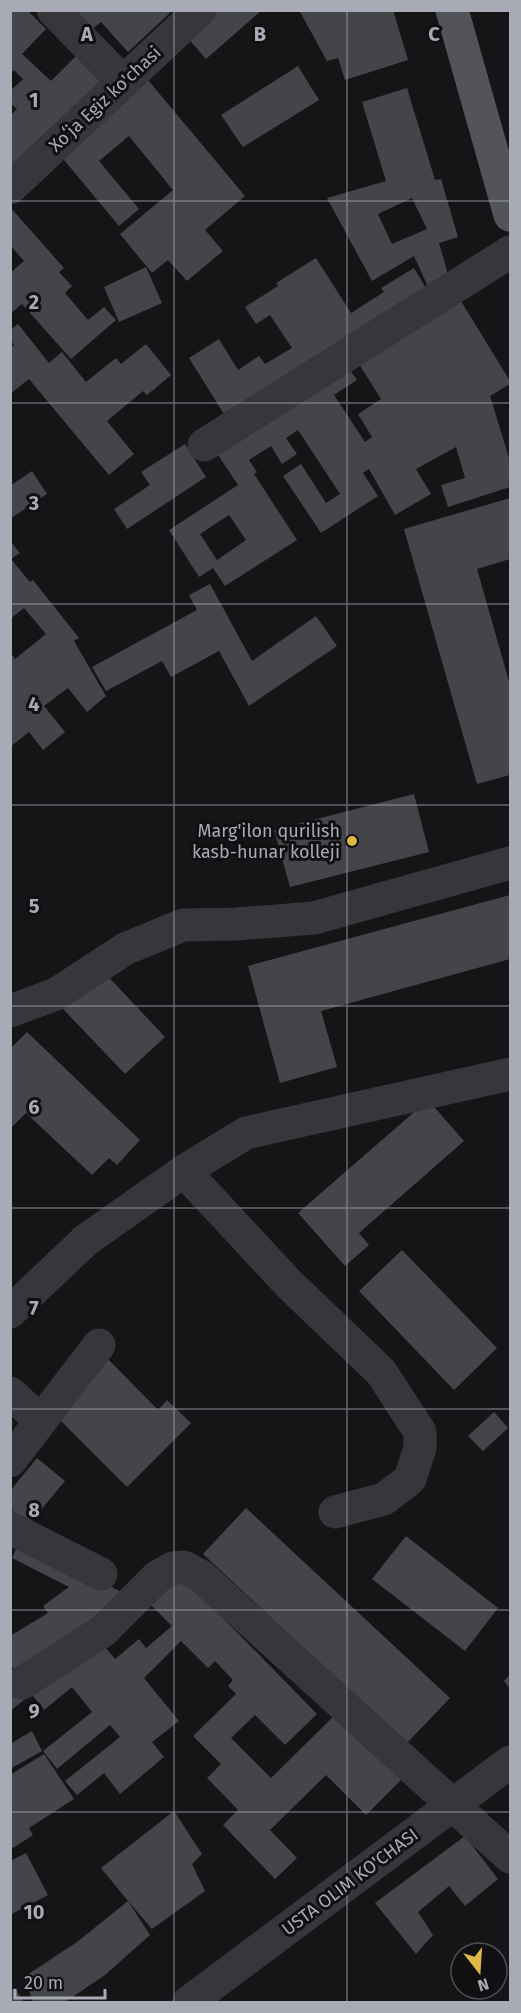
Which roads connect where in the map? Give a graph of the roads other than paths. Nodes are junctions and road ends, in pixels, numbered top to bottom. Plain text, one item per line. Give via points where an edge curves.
1 (53, 10) edge
2 (200, 10) edge
3 (452, 10) edge
4 (123, 82) junction
5 (10, 188) edge
6 (510, 215) edge
7 (510, 252) edge
8 (204, 446) dead end
9 (510, 863) edge
10 (10, 1011) edge
11 (510, 1074) edge
12 (184, 1172) junction
13 (10, 1311) edge
14 (99, 1346) dead end
15 (10, 1393) edge
16 (40, 1422) junction
17 (10, 1461) edge
18 (335, 1512) dead end
19 (10, 1528) edge
20 (101, 1574) dead end
21 (22, 1683) dead end
22 (510, 1762) edge
23 (453, 1805) junction
24 (510, 1857) edge
25 (189, 2002) edge

1 - 4 street
2 - 4 street, Xoʻja Egiz ko'chasi
3 - 6 main road
4 - 5 street, Xoʻja Egiz ko'chasi
7 - 8 street
9 - 10 street via 314,918 183,925 125,949 56,994
11 - 12 street via 246,1133
12 - 13 street via 86,1240
12 - 18 street via 289,1284 381,1372 420,1432 420,1448 410,1479 384,1499
14 - 16 street
15 - 16 street
16 - 17 street
19 - 20 street
21 - 23 street via 104,1631 157,1578 184,1567 201,1576
22 - 23 street, USTA OLIM KO'CHASI
23 - 24 street
23 - 25 street, USTA OLIM KO'CHASI

